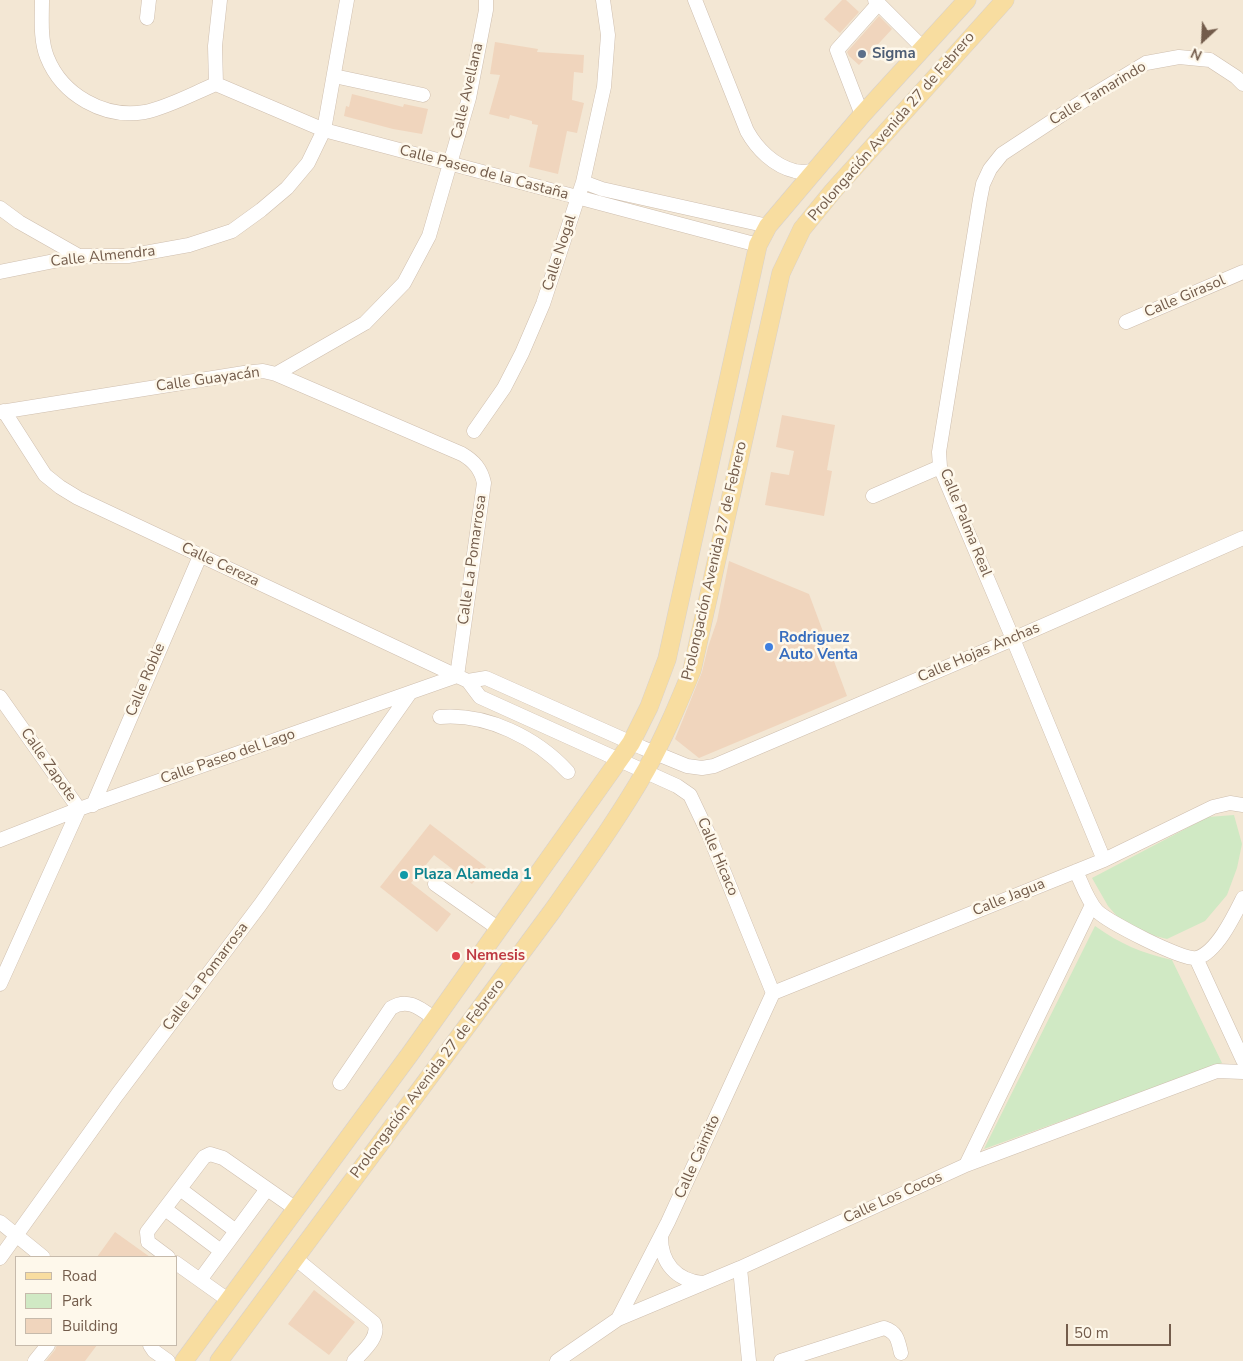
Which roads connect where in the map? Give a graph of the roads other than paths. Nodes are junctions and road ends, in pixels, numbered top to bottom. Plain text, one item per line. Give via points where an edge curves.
1 (42, 0) edge
2 (149, 0) edge
3 (220, 0) edge
4 (347, 0) edge
5 (486, 0) edge
6 (603, 0) edge
7 (695, 0) edge
8 (967, 0) edge
9 (1005, 0) edge
10 (877, 2) edge
11 (147, 18) dead end
12 (923, 48) junction
13 (334, 76) junction
14 (216, 84) junction
15 (1243, 84) edge
16 (423, 95) dead end
17 (862, 115) junction
18 (324, 130) junction
19 (450, 163) junction
20 (990, 169) joint
21 (814, 171) junction
22 (583, 182) junction
23 (578, 198) junction
24 (0, 208) edge
25 (768, 226) junction
26 (758, 245) junction
27 (78, 256) junction
28 (0, 272) edge
29 (1243, 272) edge
30 (1126, 322) dead end
31 (276, 374) junction
32 (2, 411) edge
33 (474, 431) dead end
34 (462, 454) joint
35 (940, 467) junction
36 (873, 496) dead end
37 (1243, 538) edge
38 (200, 556) junction
39 (1013, 638) junction
40 (462, 678) junction
41 (410, 693) junction
42 (0, 697) edge
43 (522, 716) junction
44 (440, 717) dead end
45 (514, 732) junction
46 (631, 743) junction
47 (655, 753) junction
48 (619, 760) junction
49 (687, 766) junction
50 (568, 772) dead end
51 (644, 772) junction
52 (677, 786) junction
53 (93, 804) junction
54 (1243, 805) edge
55 (79, 809) junction
56 (0, 840) edge
57 (1104, 860) junction
58 (1076, 871) junction
59 (435, 884) dead end
60 (1243, 898) edge
61 (1092, 904) junction
62 (499, 929) junction
63 (1196, 958) junction
64 (0, 984) edge
65 (773, 993) junction
66 (435, 1019) junction
67 (1243, 1060) edge
68 (1243, 1072) edge
69 (340, 1083) dead end
70 (966, 1165) junction
71 (180, 1189) junction
72 (267, 1189) junction
73 (165, 1209) junction
74 (296, 1209) junction
75 (0, 1222) edge
76 (236, 1232) junction
77 (16, 1236) junction
78 (661, 1236) junction
79 (221, 1251) junction
80 (42, 1256) edge
81 (167, 1256) edge
82 (0, 1258) edge
83 (294, 1258) junction
84 (178, 1264) edge
85 (740, 1268) junction
86 (200, 1280) junction
87 (702, 1283) junction
88 (228, 1300) junction
89 (618, 1319) junction
90 (47, 1346) edge
91 (151, 1346) edge
92 (901, 1353) dead end
93 (35, 1361) edge
94 (168, 1361) edge
95 (184, 1361) edge
96 (219, 1361) edge
97 (354, 1361) edge
98 (557, 1361) edge
99 (749, 1361) edge
100 (781, 1361) edge

1 - 14 street via 42,36 55,73 71,92 93,106 111,112 147,111
2 - 11 street
3 - 14 street via 215,46
4 - 13 street, Calle Almendra
5 - 19 street, Calle Avellana via 469,98
6 - 22 street, Calle Nogal via 608,35 604,87
7 - 21 street via 754,143 784,167 796,172
8 - 12 main road, Prolongación Avenida 27 de Febrero
9 - 47 main road, Prolongación Avenida 27 de Febrero via 833,191 802,229 791,250 782,273 692,670
10 - 12 street
10 - 17 street via 837,50
12 - 17 main road, Prolongación Avenida 27 de Febrero
13 - 16 street
13 - 18 street, Calle Almendra
14 - 18 street, Calle Paseo de la Castaña
15 - 20 street, Calle Tamarindo via 1210,60 1179,57 1146,62 1002,154
17 - 21 main road, Prolongación Avenida 27 de Febrero
18 - 19 street, Calle Paseo de la Castaña
18 - 27 street, Calle Almendra via 308,162 287,188 232,231 189,245 128,256
19 - 23 street, Calle Paseo de la Castaña
19 - 31 street, Calle Avellana via 429,236 404,283 365,323
20 - 35 street, Calle Palma Real via 983,184 939,452
21 - 25 main road, Prolongación Avenida 27 de Febrero
22 - 23 street, Calle Nogal
22 - 25 street, Calle Paseo de la Castaña
23 - 26 street, Calle Paseo de la Castaña
23 - 33 street, Calle Nogal via 543,304 522,353 504,388
24 - 27 street
25 - 26 main road, Prolongación Avenida 27 de Febrero
26 - 46 main road, Prolongación Avenida 27 de Febrero via 667,659 650,707
27 - 28 street, Calle Almendra
29 - 30 street, Calle Girasol
31 - 32 street, Calle Guayacán via 244,372
31 - 34 street, Calle Guayacán
32 - 38 street, Calle Cereza via 45,475 60,487
34 - 40 street, Calle La Pomarrosa via 477,465 484,483
35 - 36 street
35 - 39 street, Calle Palma Real
37 - 39 street, Calle Hojas Anchas
38 - 40 street, Calle Cereza
38 - 53 street, Calle Roble
39 - 49 street, Calle Hojas Anchas via 714,766
39 - 57 street, Calle Palma Real
40 - 41 street, Calle Paseo del Lago
40 - 43 street, Calle Cereza via 480,698
40 - 46 street, Calle Cereza via 486,678
41 - 53 street, Calle Paseo del Lago
41 - 77 street, Calle La Pomarrosa via 260,905
42 - 55 street, Calle Zapote
43 - 45 street
43 - 48 street, Calle Cereza
44 - 45 street via 475,720
45 - 50 street via 551,756
46 - 47 street, Calle Cereza
46 - 48 main road, Prolongación Avenida 27 de Febrero
47 - 49 street, Calle Cereza
47 - 51 main road, Prolongación Avenida 27 de Febrero
48 - 51 street, Calle Hicaco
48 - 62 main road, Prolongación Avenida 27 de Febrero
49 - 52 street
51 - 52 street, Calle Hicaco
51 - 83 main road, Prolongación Avenida 27 de Febrero via 553,910
52 - 65 street, Calle Hicaco via 690,795 709,835
53 - 55 street, Calle Paseo del Lago
54 - 57 street, Calle Jagua via 1230,803 1213,807
55 - 56 street, Calle Paseo del Lago
55 - 64 street
57 - 58 street, Calle Jagua
58 - 61 street
58 - 65 street, Calle Jagua
59 - 62 street
60 - 63 street via 1222,936 1210,950
61 - 63 street via 1099,913 1121,927 1184,957
61 - 70 street
62 - 66 main road, Prolongación Avenida 27 de Febrero
63 - 67 street
65 - 78 street, Calle Caimito
66 - 69 street via 414,1004 397,1004 391,1008
66 - 74 main road, Prolongación Avenida 27 de Febrero
68 - 70 street, Calle Los Cocos via 1217,1071
70 - 85 street, Calle Los Cocos
71 - 72 street via 204,1157 210,1154 223,1158
71 - 73 street
71 - 76 street
72 - 74 street
72 - 76 street
73 - 79 street
73 - 81 street via 146,1237
74 - 88 main road, Prolongación Avenida 27 de Febrero
75 - 77 street
76 - 79 street
77 - 80 street
77 - 82 street, Calle La Pomarrosa
78 - 87 street via 663,1256 675,1272 692,1282
78 - 89 street, Calle Caimito
79 - 86 street
83 - 96 main road, Prolongación Avenida 27 de Febrero
83 - 97 street via 377,1327 376,1334
84 - 86 street
85 - 87 street, Calle Los Cocos
85 - 99 street
86 - 88 street
87 - 89 street, Calle Los Cocos
88 - 95 main road, Prolongación Avenida 27 de Febrero
89 - 98 street, Calle Los Cocos
90 - 93 street
91 - 94 street
92 - 100 street via 896,1335 884,1328

